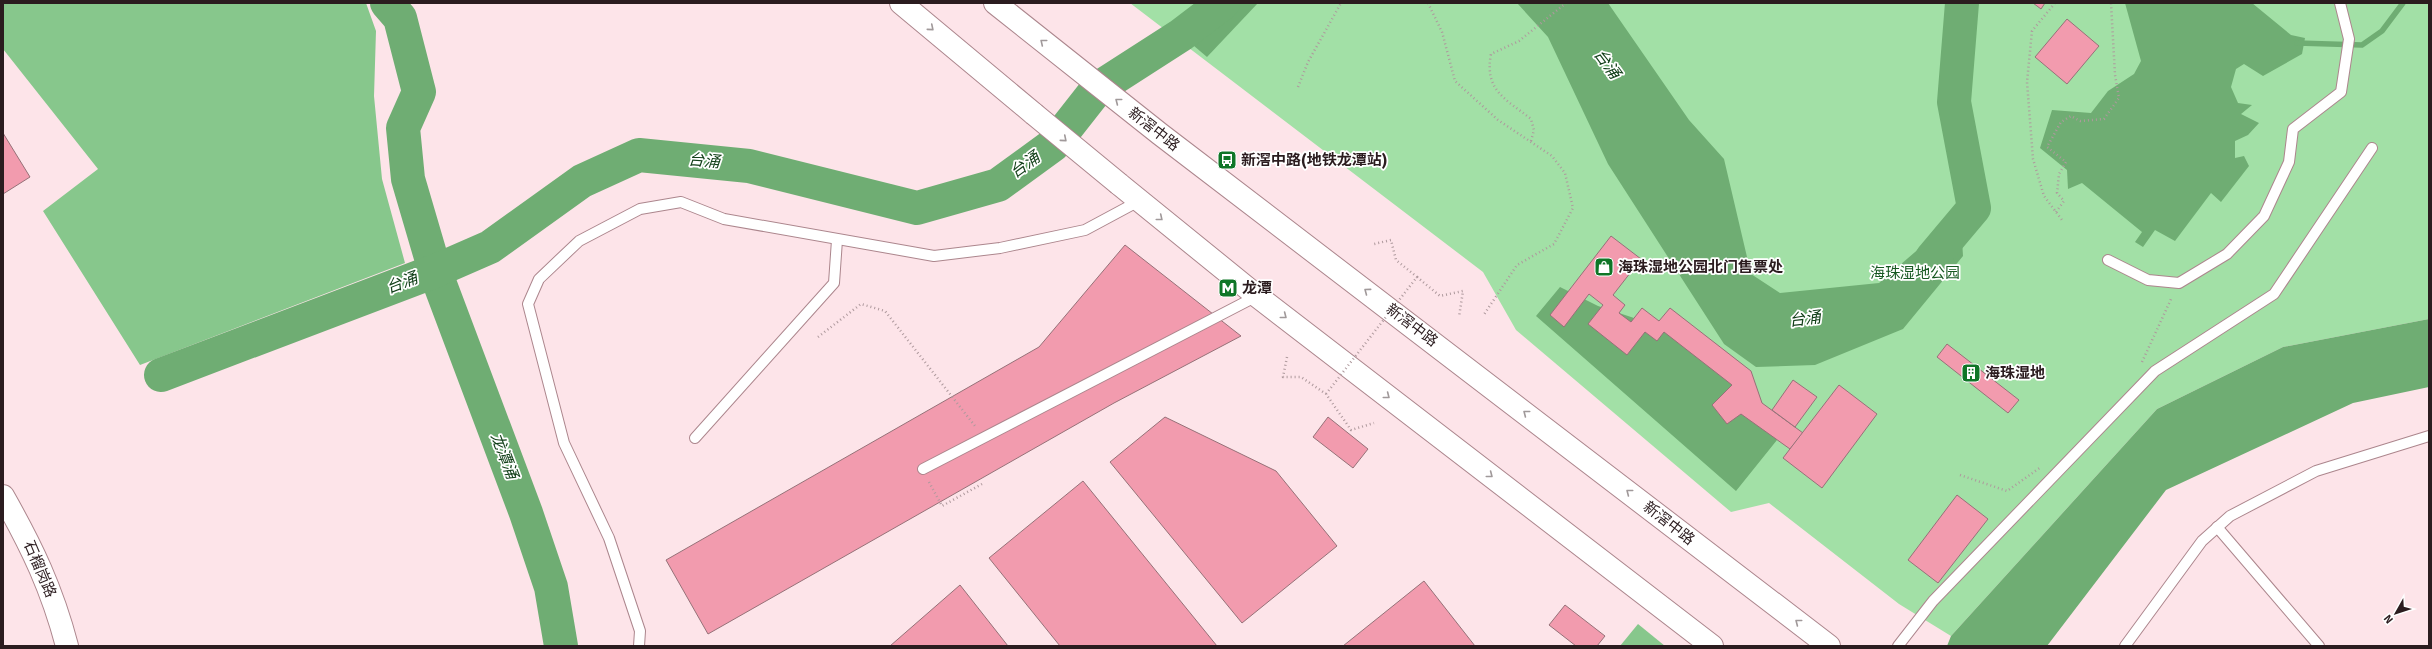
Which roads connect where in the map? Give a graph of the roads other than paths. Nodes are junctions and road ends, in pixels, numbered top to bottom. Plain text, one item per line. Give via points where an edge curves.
1 (901, 3) edge
2 (995, 3) edge
3 (2340, 3) edge
4 (2372, 148) dead end
5 (1139, 201) junction
6 (837, 240) junction
7 (2108, 260) dead end
8 (1257, 296) junction
9 (2429, 436) edge
10 (695, 438) dead end
11 (923, 469) road end
12 (3, 496) edge
13 (2217, 527) junction
14 (67, 646) edge
15 (639, 646) edge
16 (1712, 646) edge
17 (1829, 646) edge
18 (1898, 646) edge
19 (2125, 646) edge
20 (2319, 646) edge

1 -> 5 main road, bridge
17 -> 2 main road, 新滘中路 via 1160,134
3 - 7 lane via 2349,39 2341,92 2293,129 2288,162 2264,216 2227,254 2179,283 2148,280
4 - 18 lane via 2274,294 2155,371 1933,601
5 - 6 lane via 1085,230 1000,248 934,256
5 -> 8 main road
6 - 10 lane via 834,283
6 - 15 lane via 724,219 681,202 640,209 579,241 539,279 528,304 564,442 609,538 640,631
8 - 11 lane
8 -> 16 main road
9 - 13 lane via 2316,471 2230,516
12 - 14 main road, 石榴岗路 via 31,544 50,588
13 - 19 lane via 2202,541
13 - 20 lane

